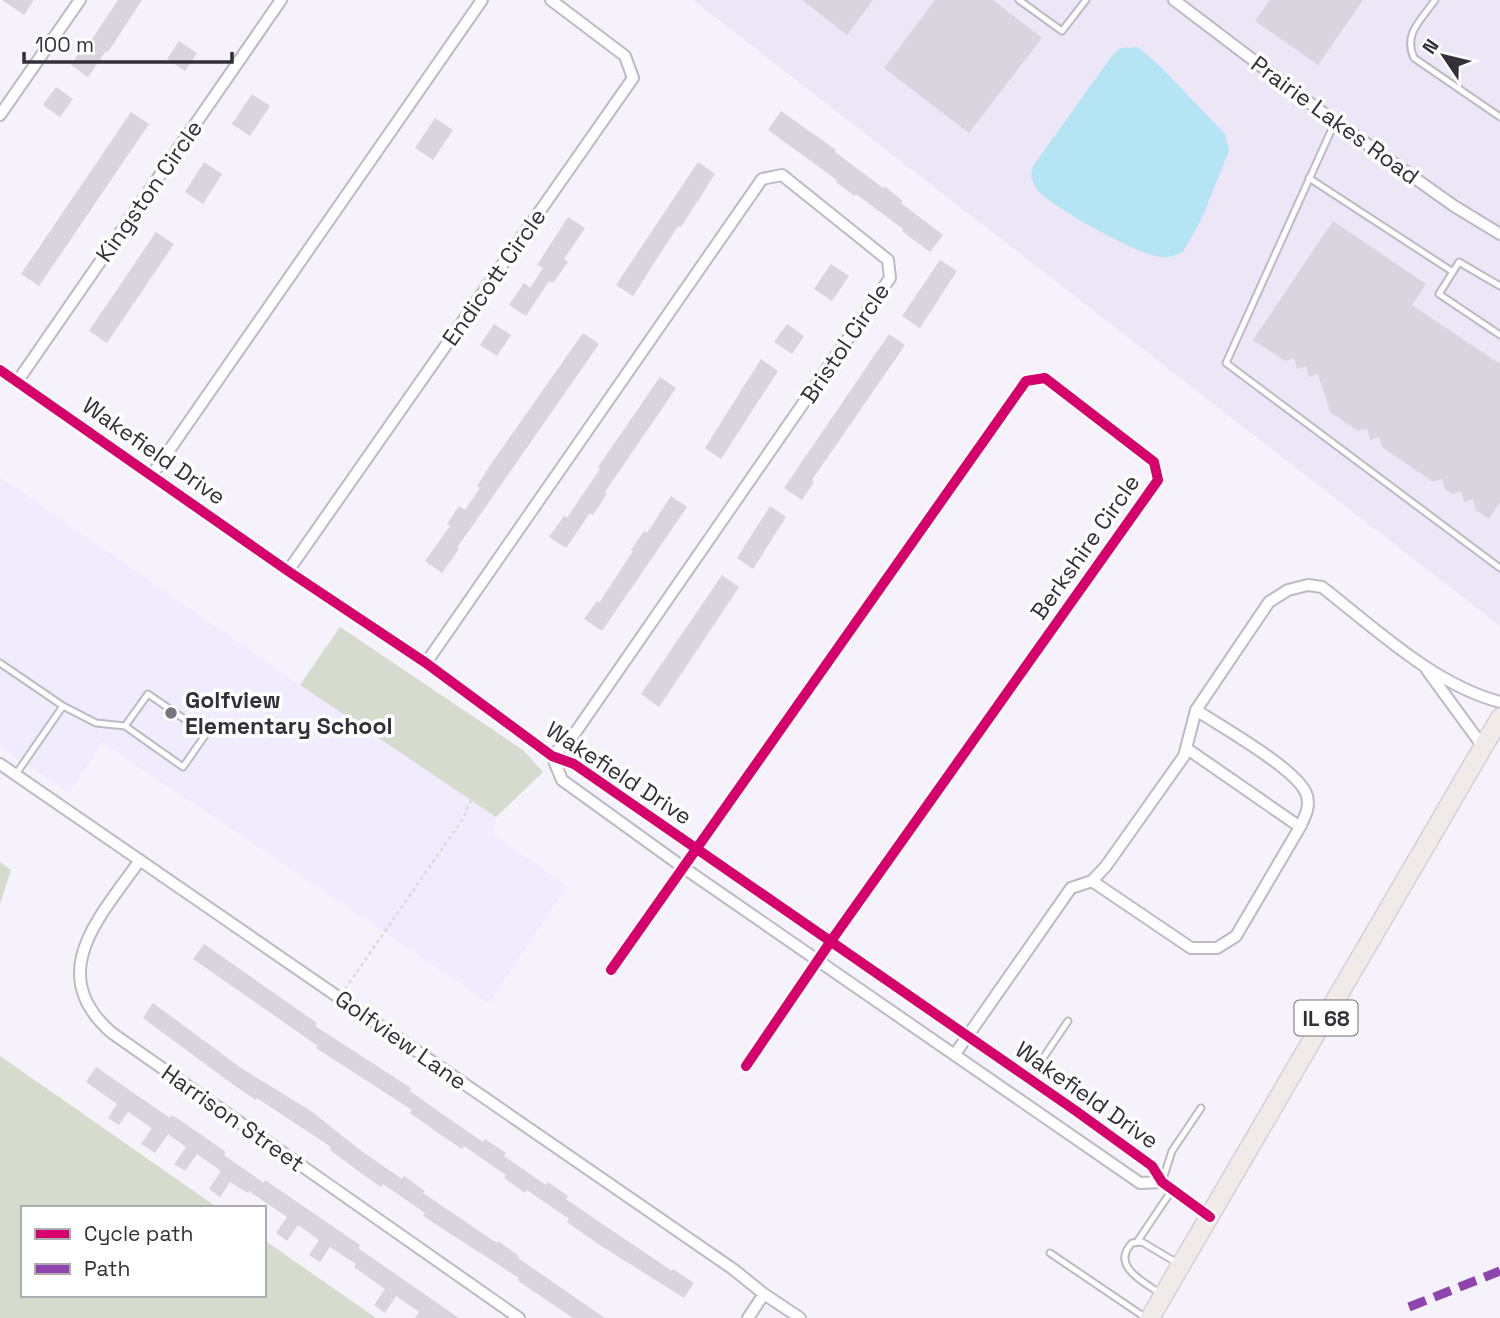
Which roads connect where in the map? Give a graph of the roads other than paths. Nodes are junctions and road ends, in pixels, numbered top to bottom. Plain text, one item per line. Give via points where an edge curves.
1 (80, 0) edge
2 (281, 0) edge
3 (482, 0) edge
4 (551, 0) edge
5 (1019, 0) edge
6 (1085, 0) edge
7 (1174, 0) edge
8 (1434, 0) edge
9 (0, 115) edge
10 (1500, 117) edge
11 (1335, 122) junction
12 (1309, 178) junction
13 (1500, 234) edge
14 (1453, 272) junction
15 (1500, 286) edge
16 (1500, 335) edge
17 (0, 370) edge
18 (17, 382) junction
19 (152, 475) junction
20 (1500, 568) edge
21 (288, 571) junction
22 (0, 663) edge
23 (426, 663) junction
24 (1421, 663) junction
25 (1500, 702) edge
26 (63, 706) junction
27 (1196, 710) junction
28 (1500, 718) edge
29 (125, 726) junction
30 (1186, 748) junction
31 (1484, 748) junction
32 (552, 756) junction
33 (0, 764) edge
34 (16, 774) junction
35 (1300, 827) junction
36 (697, 850) junction
37 (139, 860) junction
38 (684, 868) junction
39 (1092, 881) junction
40 (831, 941) junction
41 (818, 959) junction
42 (611, 970) dead end
43 (1068, 1021) dead end
44 (966, 1036) junction
45 (955, 1054) junction
46 (746, 1066) dead end
47 (1029, 1079) junction
48 (1065, 1104) junction
49 (1201, 1108) dead end
50 (1052, 1122) junction
51 (1161, 1182) junction
52 (1172, 1190) junction
53 (1210, 1217) junction
54 (1137, 1242) junction
55 (1050, 1253) dead end
56 (1181, 1266) junction
57 (764, 1294) junction
58 (1163, 1296) junction
59 (519, 1318) edge
60 (748, 1318) edge
61 (800, 1318) edge
62 (1148, 1318) edge

1 - 9 street
2 - 18 street, Kingston Circle
3 - 19 street
4 - 21 street, Endicott Circle via 625,56 633,78
5 - 6 lane via 1062,31
7 - 11 street, Prairie Lakes Road
8 - 10 lane via 1409,38 1414,58
11 - 12 lane
11 - 13 street, Prairie Lakes Road
12 - 14 lane
12 - 20 lane via 1226,363
14 - 15 lane via 1459,262
14 - 16 lane via 1439,294
17 - 18 street, Wakefield Drive
18 - 19 street, Wakefield Drive
19 - 21 street, Wakefield Drive
21 - 23 street, Wakefield Drive
22 - 26 lane
23 - 32 street, Wakefield Drive
23 - 32 street, Bristol Circle via 762,179 782,175 888,260 890,278 575,733
24 - 25 street via 1480,697
24 - 27 street via 1322,587 1308,585 1269,602
24 - 31 street
26 - 29 lane via 96,723
26 - 34 lane
27 - 30 street
27 - 35 street via 1293,774 1309,807
28 - 31 main road, IL 68
29 - 29 lane via 183,767 206,734 148,694
30 - 35 street
30 - 39 street
31 - 53 main road, IL 68
32 - 36 street, Wakefield Drive via 574,764
32 - 38 street, Wakefield Drive via 562,780
33 - 34 street, Golfview Lane
34 - 37 street, Golfview Lane
35 - 39 street via 1236,936 1217,948 1191,948
36 - 38 street, Berkshire Circle
36 - 40 street, Wakefield Drive
36 - 40 street, Berkshire Circle via 1026,381 1045,378 1154,462 1158,480
37 - 57 street, Golfview Lane
37 - 59 street, Harrison Street via 81,954 82,990 99,1022
38 - 41 street, Wakefield Drive
38 - 42 street, Berkshire Circle
39 - 44 street via 1071,888
40 - 41 street, Berkshire Circle
40 - 44 street, Wakefield Drive
41 - 45 street, Wakefield Drive
41 - 46 street, Berkshire Circle
43 - 47 lane
44 - 45 street
44 - 47 street, Wakefield Drive
45 - 50 street, Wakefield Drive
47 - 48 street, Wakefield Drive
48 - 50 street
48 - 51 street, Wakefield Drive via 1152,1166
49 - 51 lane via 1172,1151
50 - 51 street, Wakefield Drive via 1140,1183
51 - 52 street, Wakefield Drive
52 - 53 street, Wakefield Drive
52 - 54 lane
53 - 56 main road, IL 68
54 - 56 lane
54 - 58 lane via 1125,1252 1127,1267
55 - 62 lane
56 - 58 main road, IL 68
57 - 60 street
57 - 61 street, Golfview Lane
58 - 62 main road, IL 68

